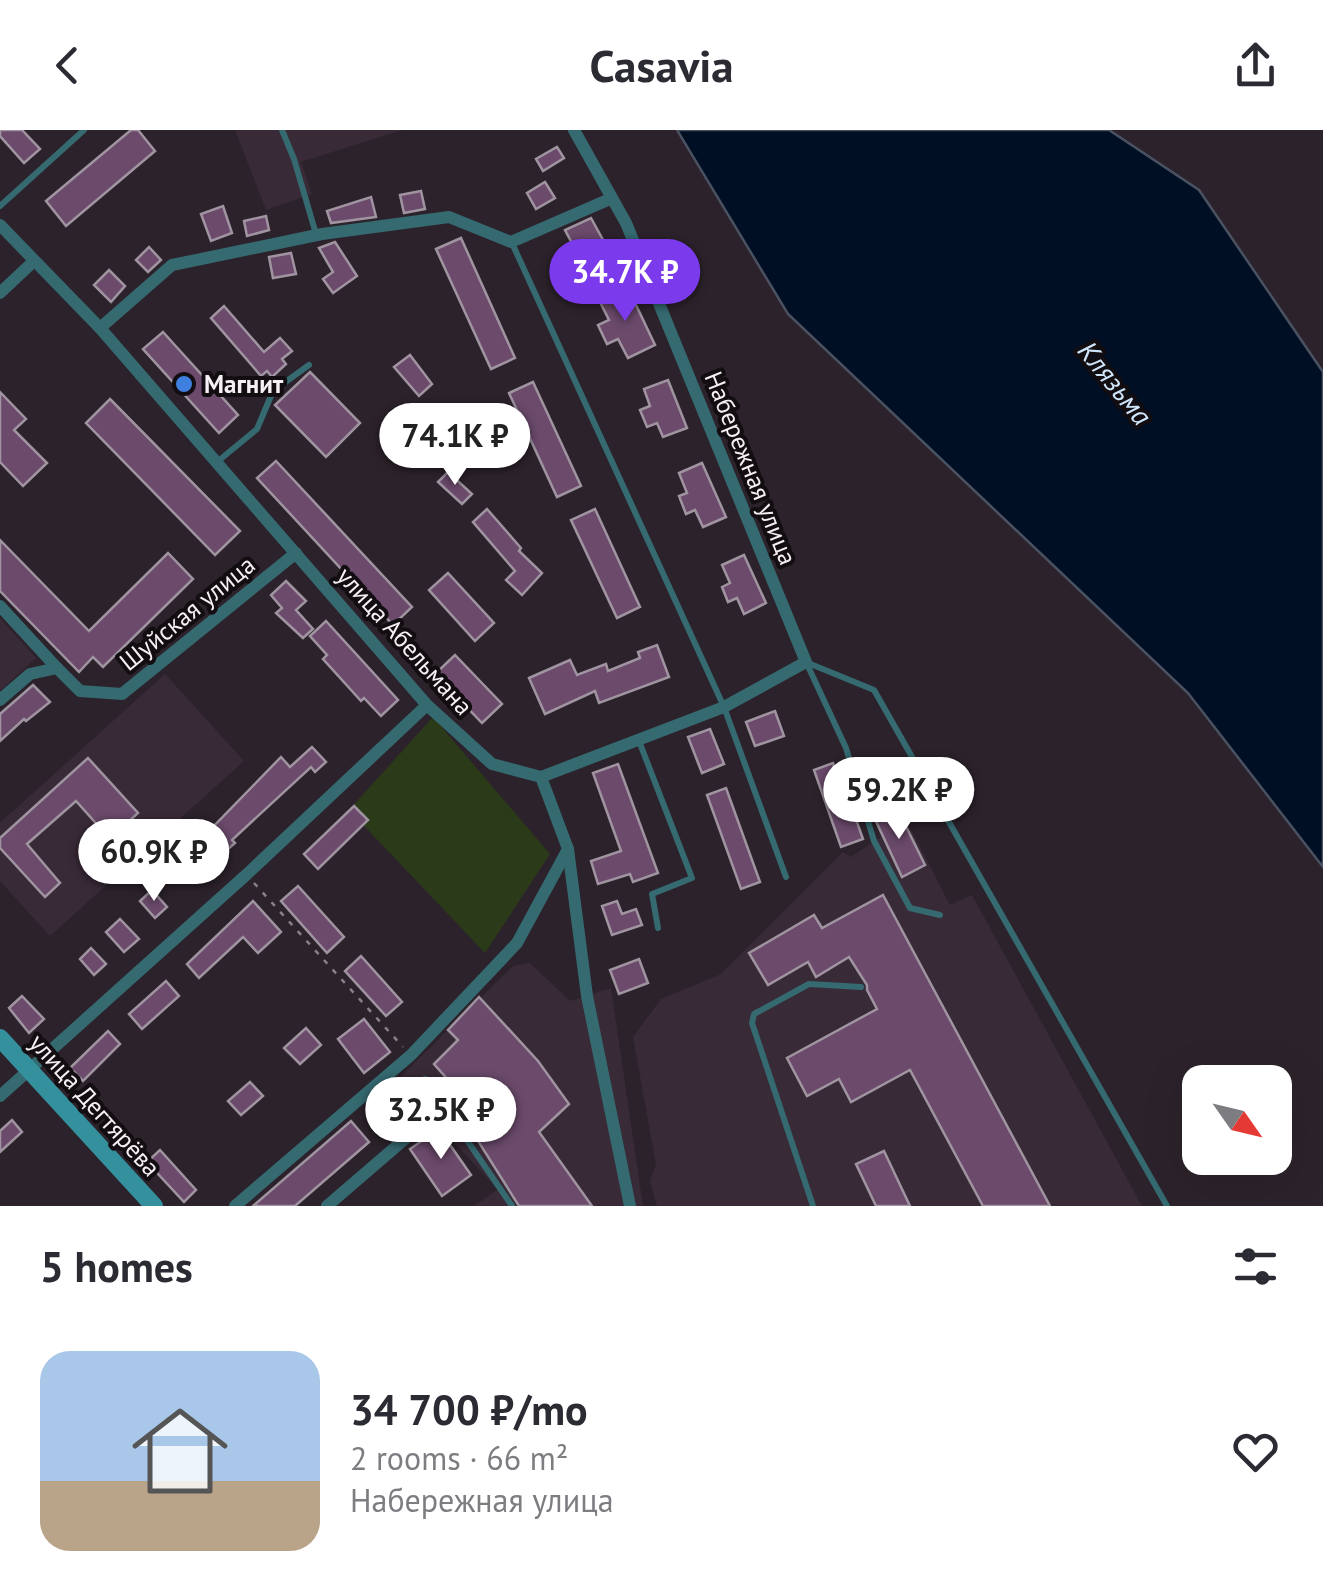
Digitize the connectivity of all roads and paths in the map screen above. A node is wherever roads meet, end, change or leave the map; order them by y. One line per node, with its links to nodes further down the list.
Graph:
1 (84, 130): 5 (lane)
2 (282, 130): 7 (lane)
3 (574, 130): 4 (street, Набережная улица)
4 (610, 198): 8 (street); 16 (street, Набережная улица)
5 (0, 206)
6 (0, 225): 9 (street, улица Абельмана)
7 (316, 235): 8 (street); 11 (street)
8 (512, 242): 20 (lane)
9 (34, 261): 10 (street); 11 (street, улица Абельмана)
10 (0, 293)
11 (100, 328): 13 (street, улица Абельмана)
12 (309, 365): 13 (lane)
13 (218, 462): 14 (street, улица Абельмана)
14 (296, 553): 17 (street, Шуйская улица); 19 (street, улица Абельмана)
15 (0, 606): 17 (street, Шуйская улица)
16 (806, 662): 20 (street); 26 (lane); 41 (lane)
17 (57, 668): 18 (street)
18 (0, 700)
19 (427, 705): 22 (street, улица Абельмана); 24 (street)
20 (724, 708): 21 (street); 25 (lane)
21 (639, 740): 22 (street); 27 (lane)
22 (540, 777): 23 (street)
23 (568, 850): 30 (street); 39 (street)
24 (246, 875): 30 (path); 31 (street)
25 (786, 877)
26 (940, 914)
27 (658, 928)
28 (861, 987): 40 (lane)
29 (0, 1038): 31 (main road, улица Дегтярёва)
30 (411, 1056): 36 (street)
31 (29, 1069): 33 (street); 35 (main road, улица Дегтярёва)
32 (425, 1079): 38 (lane)
33 (0, 1096)
34 (406, 1138): 37 (street)
35 (154, 1206)
36 (235, 1206)
37 (328, 1206)
38 (512, 1206)
39 (630, 1206)
40 (814, 1206)
41 (1167, 1206)

